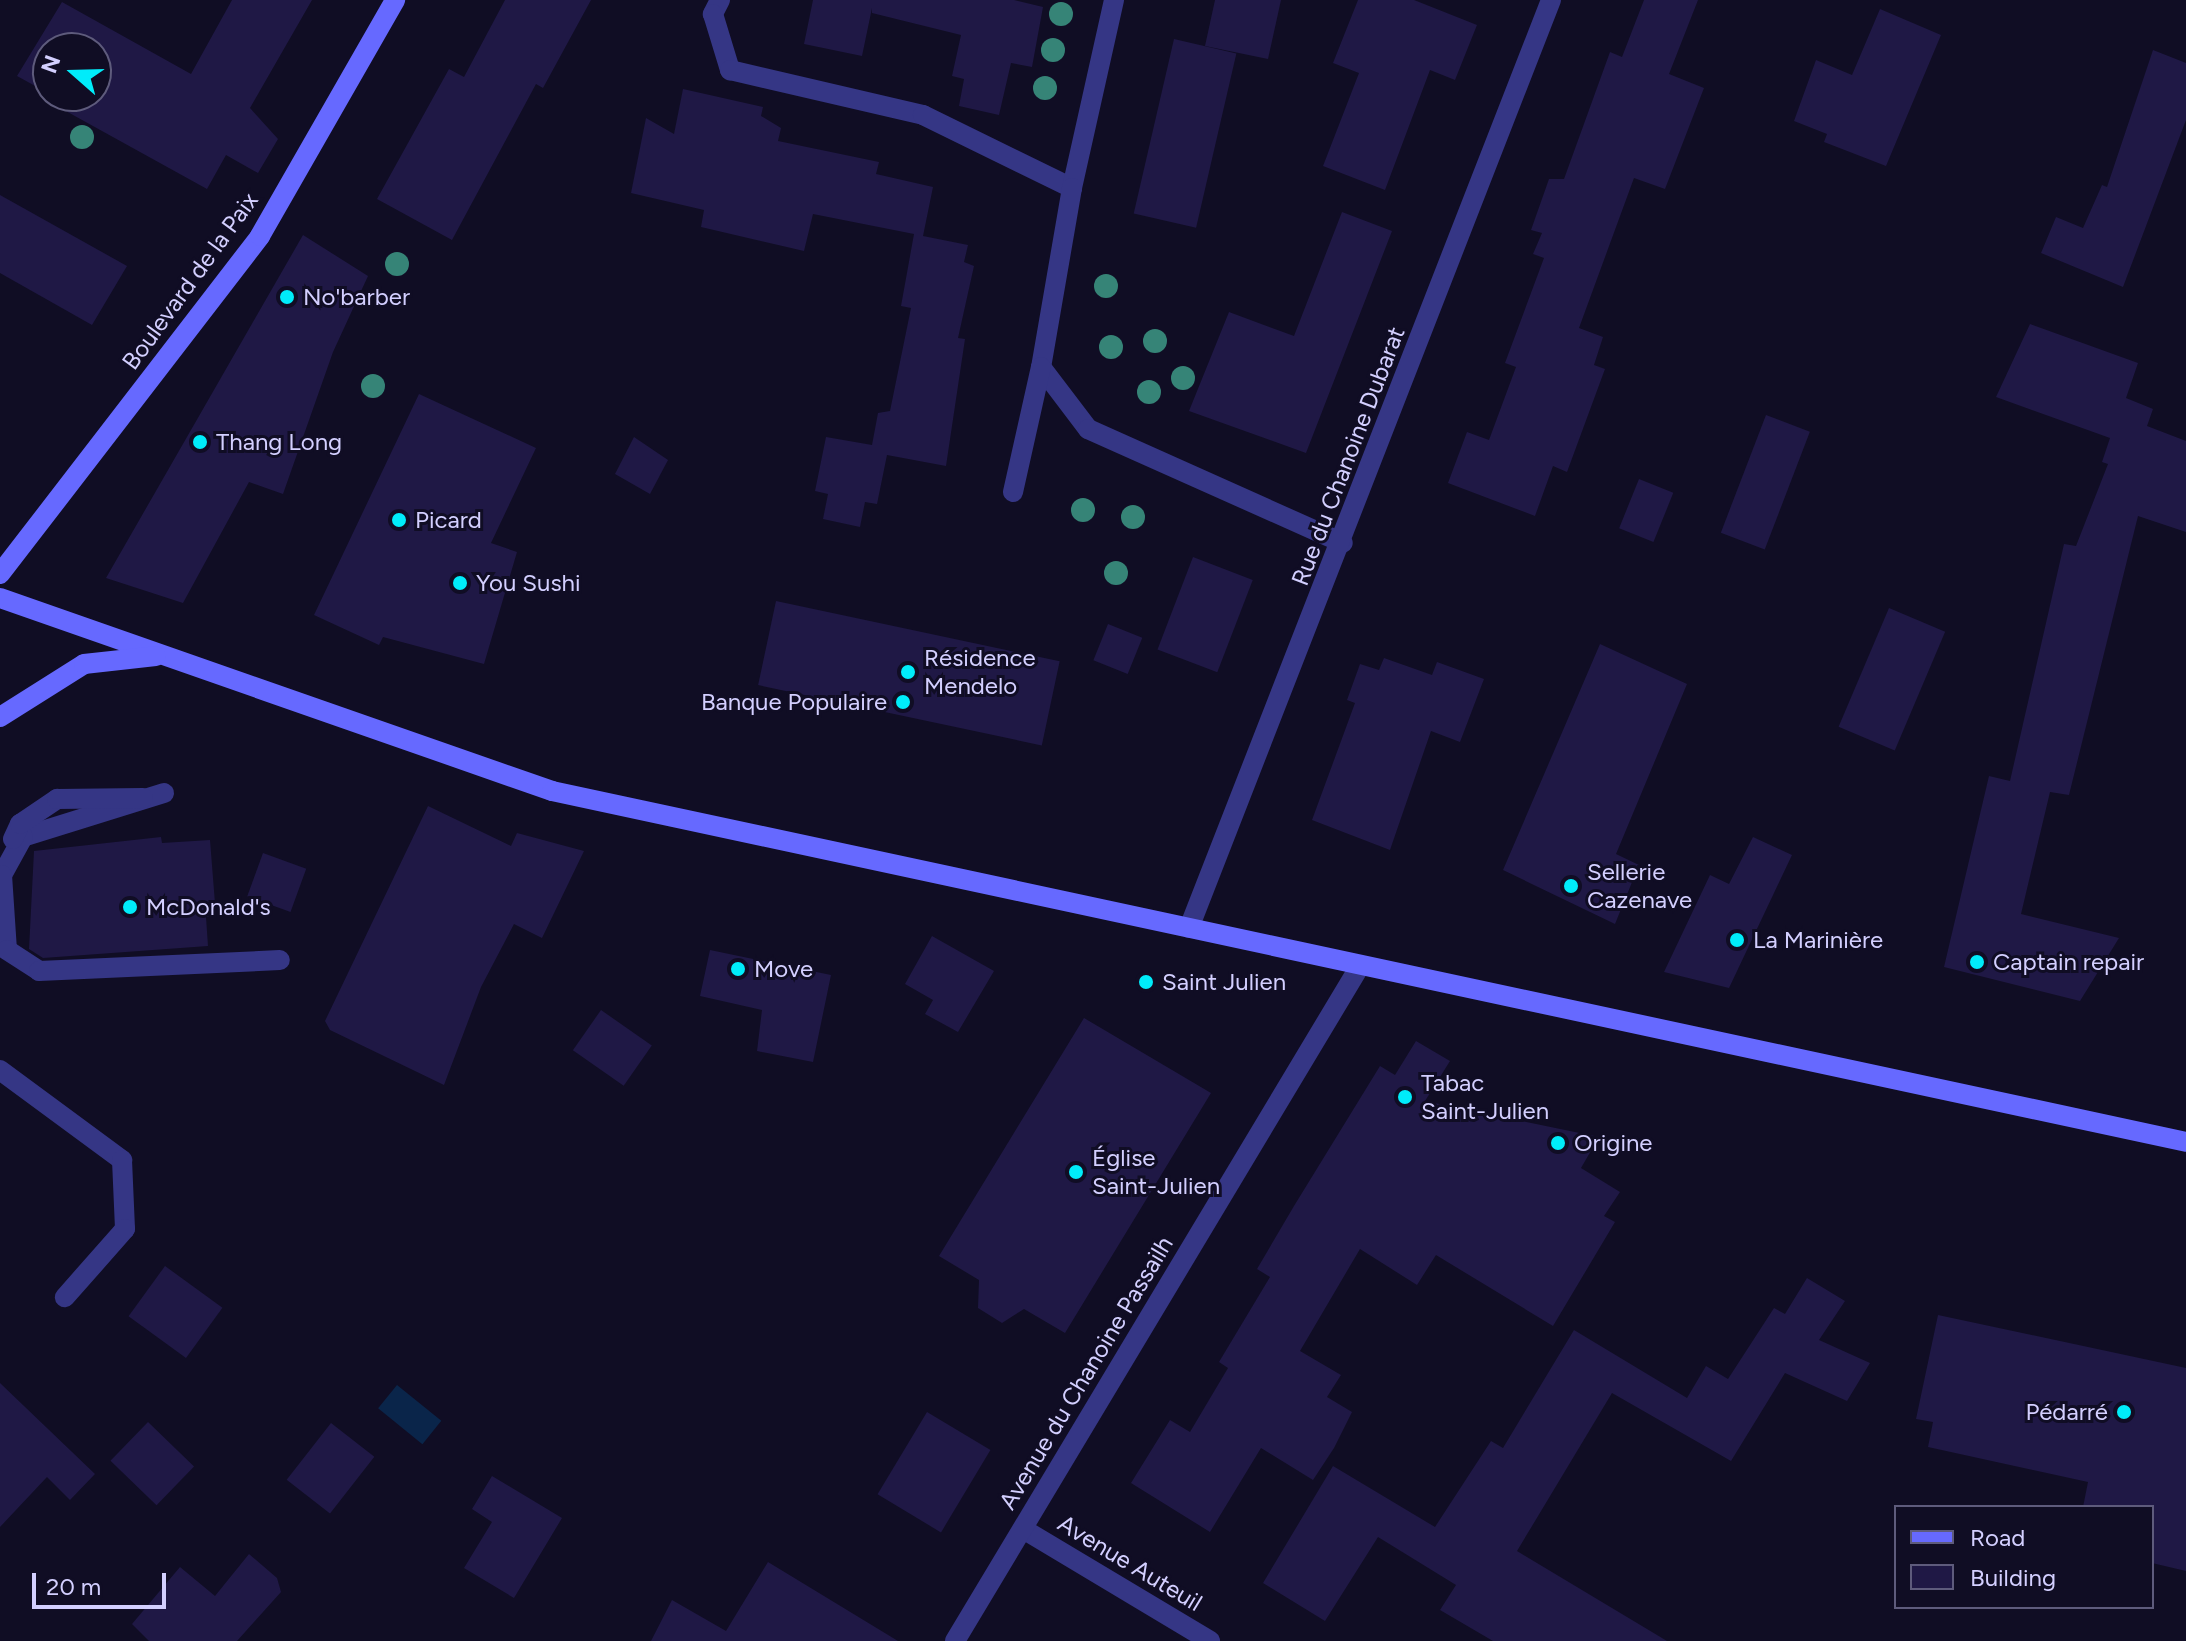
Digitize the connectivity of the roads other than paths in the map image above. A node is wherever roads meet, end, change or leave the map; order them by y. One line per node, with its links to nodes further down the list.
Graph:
1 (395, 0): 9 (main road, Boulevard de la Paix)
2 (720, 0): 5 (street)
3 (1114, 0): 5 (street)
4 (1551, 0): 8 (street, Rue du Chanoine Dubarat)
5 (1072, 188): 6 (street)
6 (1041, 367): 7 (street); 8 (street)
7 (1013, 492)
8 (1343, 543): 14 (street, Rue du Chanoine Dubarat)
9 (0, 574)
10 (0, 598): 11 (main road)
11 (162, 656): 12 (main road); 14 (main road)
12 (0, 717)
13 (157, 796): 15 (street)
14 (1189, 928): 16 (main road)
15 (280, 960)
16 (1360, 966): 18 (main road); 20 (street, Avenue du Chanoine Passailh)
17 (0, 1070): 19 (street)
18 (2186, 1142)
19 (65, 1297)
20 (1023, 1529): 21 (street, Avenue du Chanoine Passailh); 22 (street, Avenue Auteuil)
21 (955, 1641)
22 (1210, 1641)

